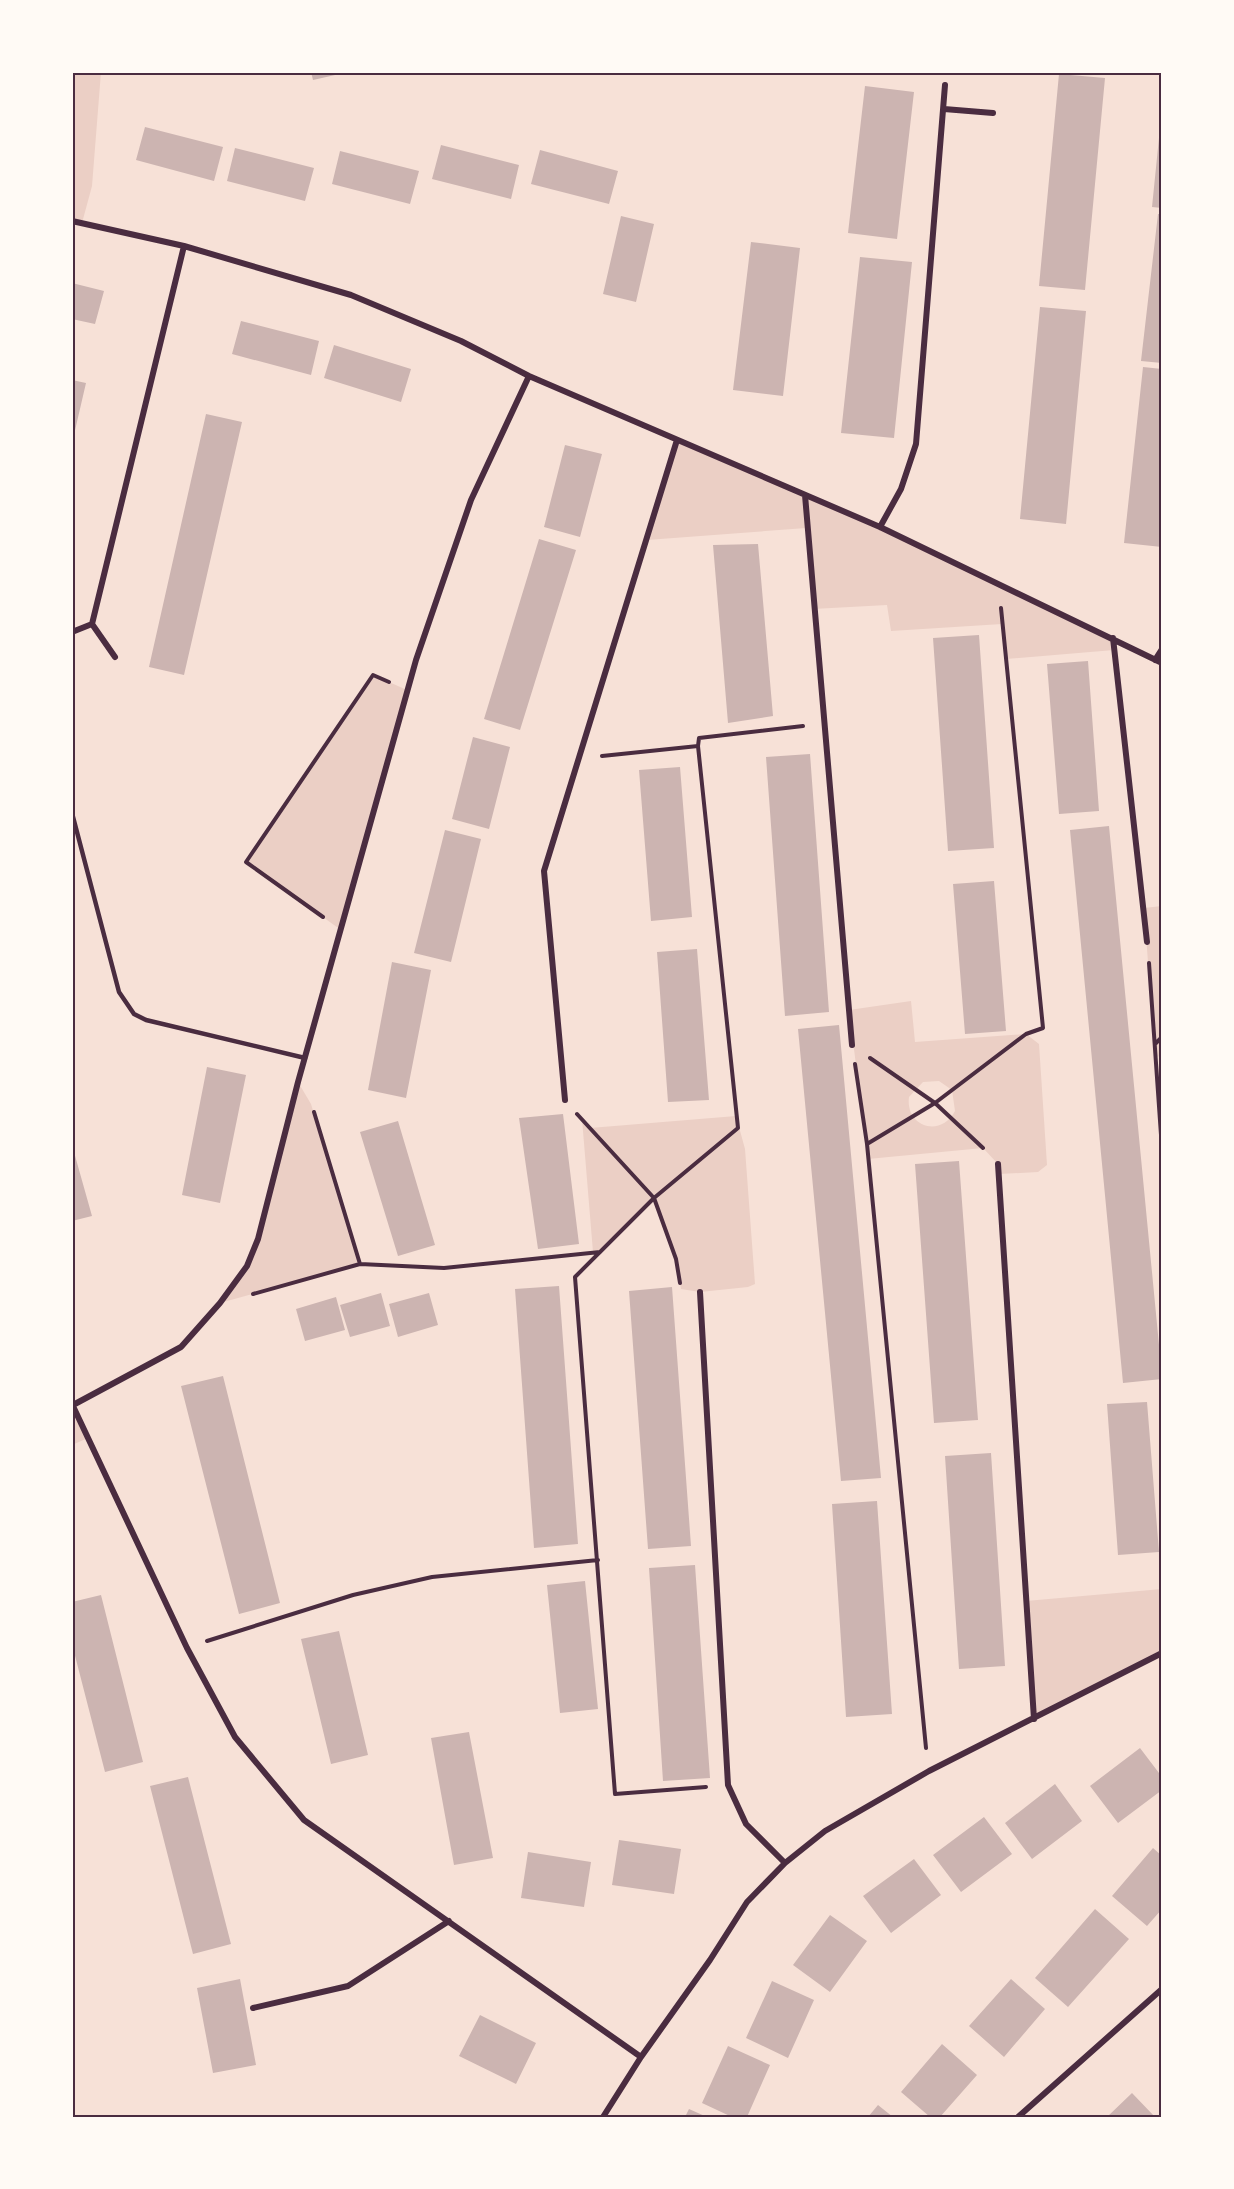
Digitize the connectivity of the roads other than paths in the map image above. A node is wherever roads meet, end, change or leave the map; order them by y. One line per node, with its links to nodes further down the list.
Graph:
1 (945, 85): 2 (street)
2 (944, 109): 3 (street); 9 (street)
3 (993, 113)
4 (72, 222): 5 (street)
5 (184, 246): 6 (street); 10 (street)
6 (529, 376): 7 (street); 20 (street)
7 (677, 440): 8 (street); 21 (street)
8 (805, 495): 9 (street); 19 (street)
9 (880, 527): 12 (street)
10 (92, 624): 11 (street); 14 (street)
11 (72, 632)
12 (1113, 638): 15 (street); 18 (street)
13 (1162, 650): 15 (street)
14 (115, 657)
15 (1155, 660): 16 (street)
16 (1162, 663)
17 (72, 813): 20 (lane)
18 (1147, 942)
19 (852, 1045)
20 (304, 1058): 24 (street)
21 (565, 1100)
22 (998, 1164): 26 (street)
23 (700, 1292): 27 (street)
24 (72, 1404): 28 (street)
25 (1161, 1656): 26 (street)
26 (1034, 1719): 27 (street)
27 (785, 1863): 31 (street)
28 (449, 1921): 30 (street); 31 (street)
29 (1162, 1989): 33 (street)
30 (253, 2008)
31 (641, 2057): 32 (street)
32 (603, 2117)
33 (1018, 2117)

